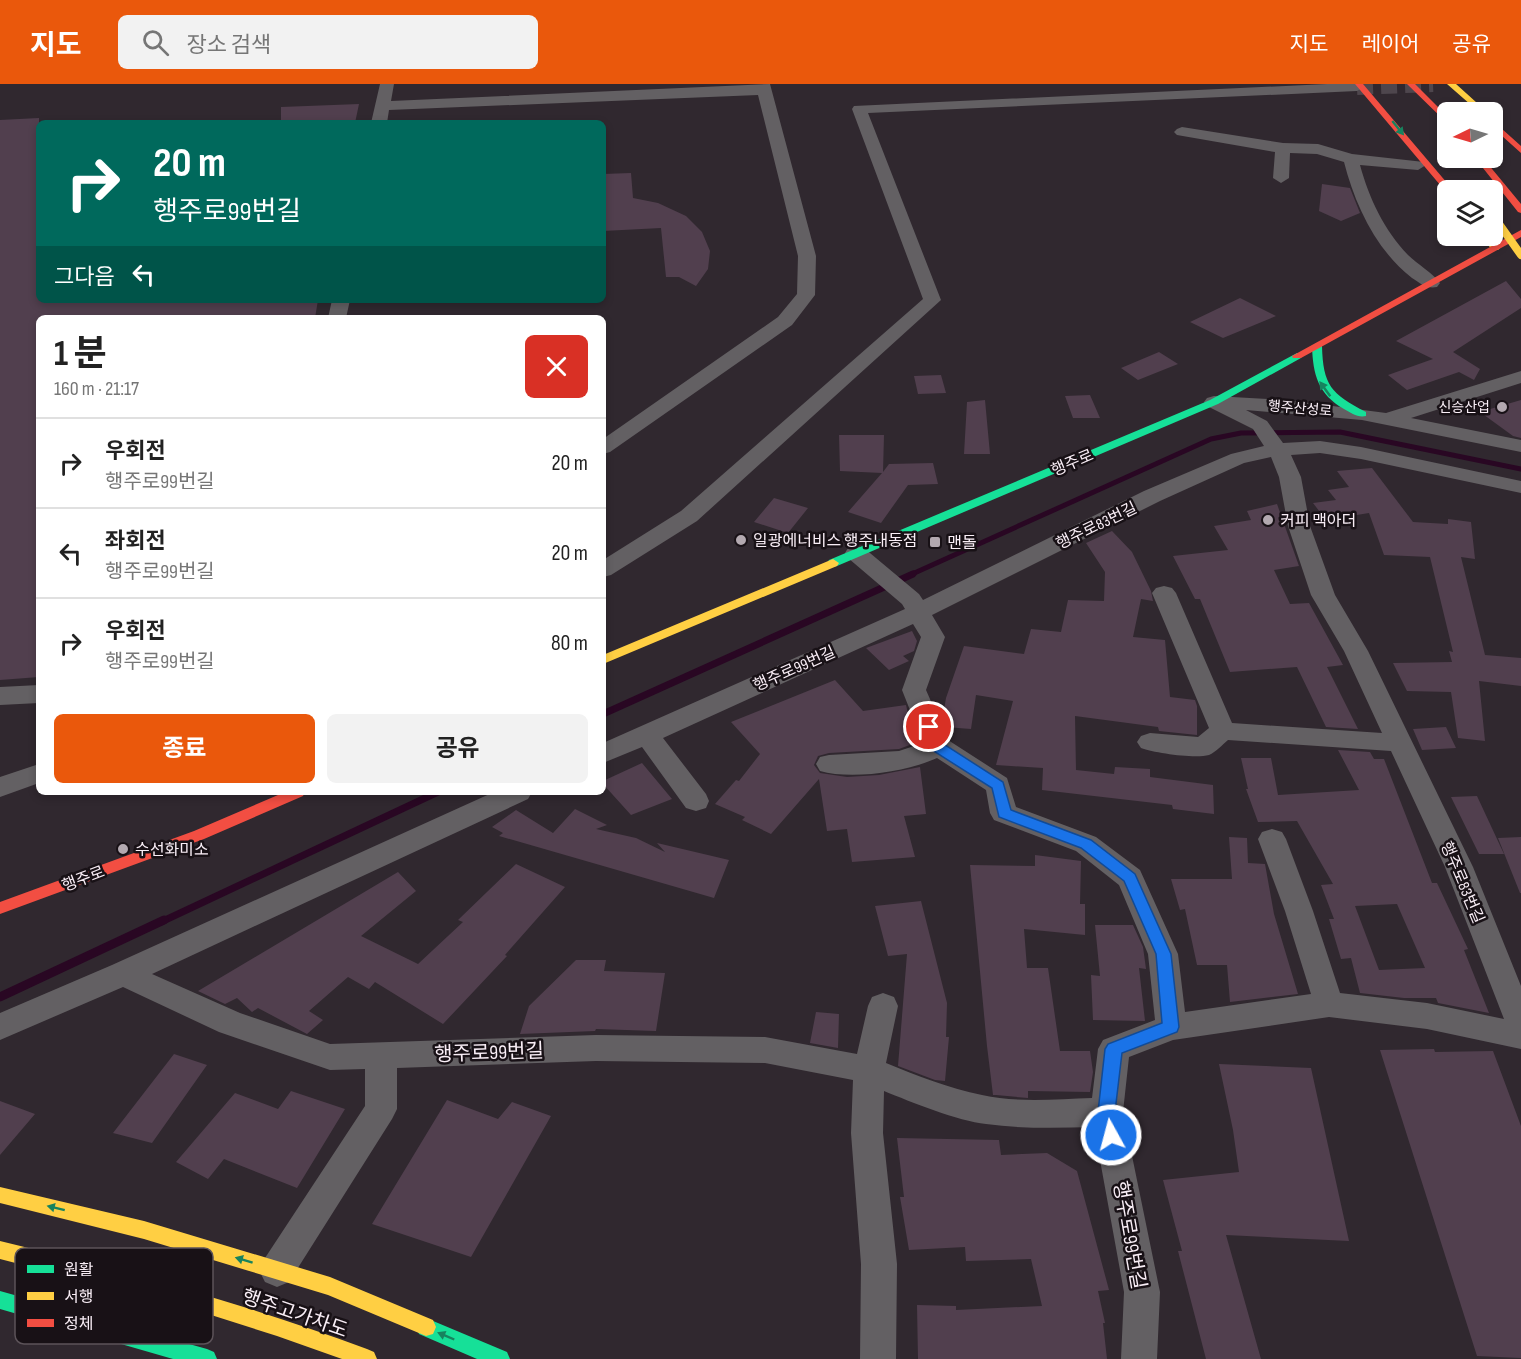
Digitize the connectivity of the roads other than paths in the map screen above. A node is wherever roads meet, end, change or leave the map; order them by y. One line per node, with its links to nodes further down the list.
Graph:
1 (387, 84): 7 (street)
2 (1411, 84): 8 (main road)
3 (1451, 84): 6 (main road)
4 (1358, 85): 18 (main road, one-way to 18); 35 (street)
5 (764, 87): 7 (street); 30 (street)
6 (1472, 102)
7 (383, 106): 9 (street)
8 (1437, 111)
9 (380, 120)
10 (1182, 132): 12 (street)
11 (1503, 132): 13 (main road)
12 (1283, 148): 14 (street); 17 (street)
13 (1520, 148)
14 (1350, 159): 15 (street); 24 (street)
15 (1418, 165)
16 (1487, 168): 19 (main road)
17 (1281, 178)
18 (1441, 180)
19 (1521, 210)
20 (1503, 230): 23 (main road, bridge)
21 (1521, 233): 22 (main road, 행주로)
22 (1495, 248): 24 (main road, 행주로)
23 (1521, 255)
24 (1431, 283): 25 (main road, 행주로)
25 (1317, 346): 27 (main road, 행주로); 28 (main road, one-way to 25)
26 (1521, 377): 29 (street, 행주산성로)
27 (1214, 402): 28 (street, 행주산성로); 32 (street); 34 (main road, 행주로)
28 (1362, 414): 29 (street, 행주산성로)
29 (1386, 419): 31 (street, 행주산성로)
30 (606, 445)
31 (1521, 446)
32 (1277, 450): 33 (street, 행주로83번길); 37 (street, 행주로83번길); 44 (street, 행주로83번길)
33 (1521, 487)
34 (864, 560): 37 (street); 38 (main road, 행주로)
35 (606, 568)
36 (1164, 592): 41 (street)
37 (915, 606): 42 (street, 행주로99번길); 45 (street)
38 (606, 656)
39 (36, 694): 40 (street)
40 (0, 696)
41 (1222, 731): 43 (street); 44 (street)
42 (646, 734): 46 (street, 행주로99번길); 52 (street)
43 (1150, 742)
44 (1400, 743): 58 (street, 행주로83번길)
45 (937, 746): 47 (street); 60 (street)
46 (606, 753)
47 (829, 764)
48 (36, 774): 49 (street)
49 (0, 787)
50 (291, 795): 54 (main road, 행주로)
51 (512, 795): 55 (street)
52 (696, 801)
53 (1272, 839): 56 (street)
54 (0, 908)
55 (123, 974): 59 (street); 62 (street, 행주로99번길)
56 (1329, 1004): 60 (street); 61 (street)
57 (883, 1006): 63 (street)
58 (1521, 1024)
59 (0, 1027)
60 (1171, 1027): 64 (street, 행주로99번길)
61 (1521, 1036)
62 (381, 1056): 63 (street, 행주로99번길); 70 (street)
63 (868, 1070): 64 (street, 행주로99번길); 78 (street)
64 (1107, 1112): 79 (street, 행주로99번길)
65 (0, 1195): 66 (main road, one-way to 65)
66 (204, 1248)
67 (0, 1250): 69 (main road, 행주고가차도)
68 (213, 1251): 70 (main road, one-way to 68)
69 (15, 1254)
70 (277, 1270): 77 (main road, one-way to 70)
71 (0, 1300): 72 (main road)
72 (15, 1304)
73 (213, 1306): 76 (main road, 행주고가차도)
74 (154, 1344): 75 (main road)
75 (207, 1359)
76 (367, 1359)
77 (500, 1359)
78 (878, 1359)
79 (1138, 1359)

